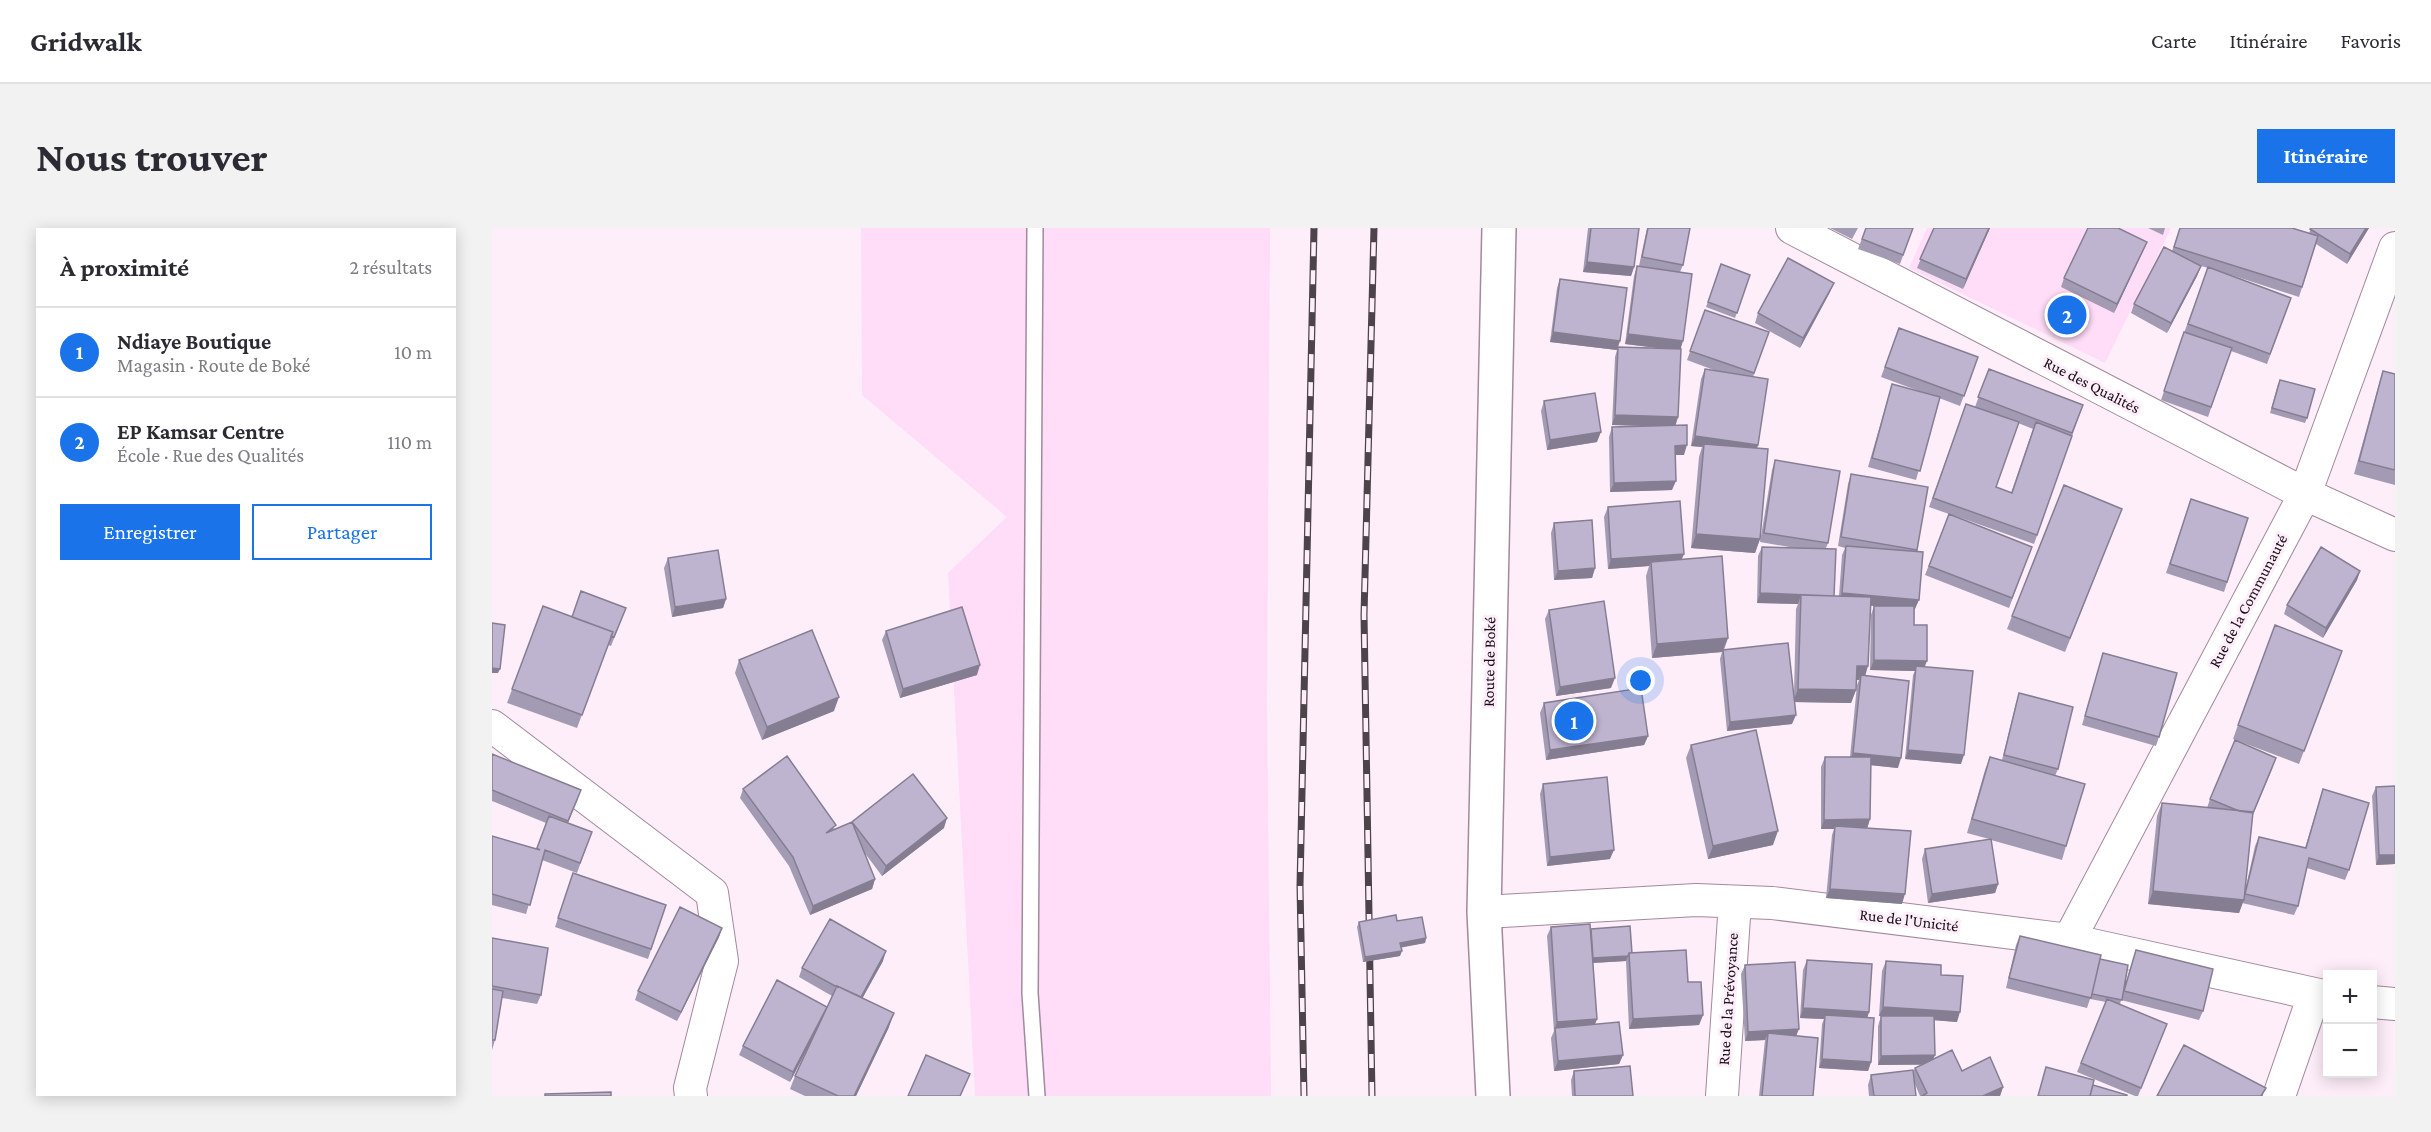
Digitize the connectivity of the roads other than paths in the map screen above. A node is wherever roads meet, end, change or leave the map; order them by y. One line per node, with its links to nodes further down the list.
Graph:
1 (1035, 228): 15 (lane)
2 (1499, 228): 9 (main road, Route de Boké)
3 (1792, 228): 5 (street, Rue des Qualités)
4 (2395, 248): 5 (street, Rue de la Communauté)
5 (2305, 494): 6 (street, Rue des Qualités); 10 (street, Rue de la Communauté)
6 (2395, 536)
7 (492, 726): 14 (street)
8 (1735, 902): 9 (street, Rue de l'Unicité); 10 (street, Rue de l'Unicité); 17 (street, Rue de la Prévoyance)
9 (1484, 912): 16 (main road, Route de Boké)
10 (2069, 940): 11 (street, Rue de l'Unicité)
11 (2321, 996): 18 (street)
12 (2377, 1002): 13 (street)
13 (2395, 1004)
14 (691, 1096)
15 (1037, 1096)
16 (1493, 1096)
17 (1722, 1096)
18 (2279, 1096)

